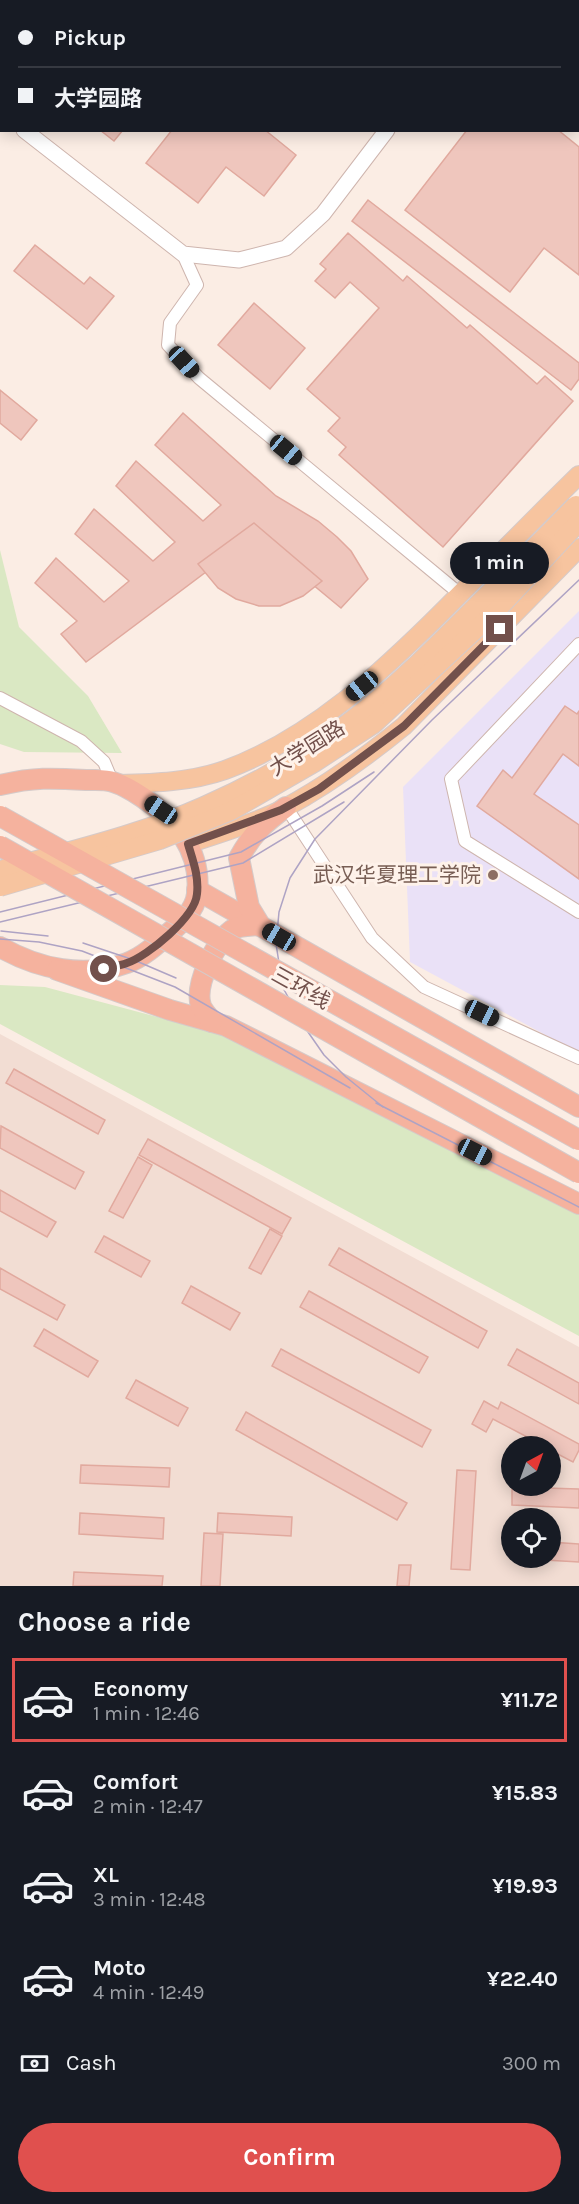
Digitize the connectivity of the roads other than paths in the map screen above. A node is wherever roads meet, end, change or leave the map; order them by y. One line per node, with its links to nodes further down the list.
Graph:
1 (27, 132): 3 (street)
2 (385, 132): 3 (street)
3 (183, 254): 7 (street)
4 (576, 479): 7 (main road)
5 (578, 510): 18 (main road, 大学园路, bridge); 19 (main road, bridge)
6 (579, 548): 14 (main road, 大学园路)
7 (460, 594): 12 (main road)
8 (579, 644): 21 (street)
9 (0, 698): 12 (street)
10 (0, 773): 11 (highway)
11 (24, 779): 12 (highway); 13 (highway)
12 (115, 783): 16 (highway)
13 (0, 785)
14 (286, 807): 16 (main road, 大学园路); 22 (highway); 26 (street)
15 (0, 816): 28 (highway, 三环线, bridge)
16 (188, 844): 20 (highway)
17 (0, 846): 29 (highway, 三环线, bridge)
18 (0, 870)
19 (0, 887)
20 (197, 890): 22 (highway); 24 (highway)
21 (579, 912)
22 (260, 925): 25 (highway); 27 (highway)
23 (0, 947): 24 (highway)
24 (57, 970): 25 (highway)
25 (212, 1022): 30 (highway)
26 (579, 1058)
27 (579, 1107)
28 (579, 1140)
29 (579, 1173)
30 (579, 1204)

